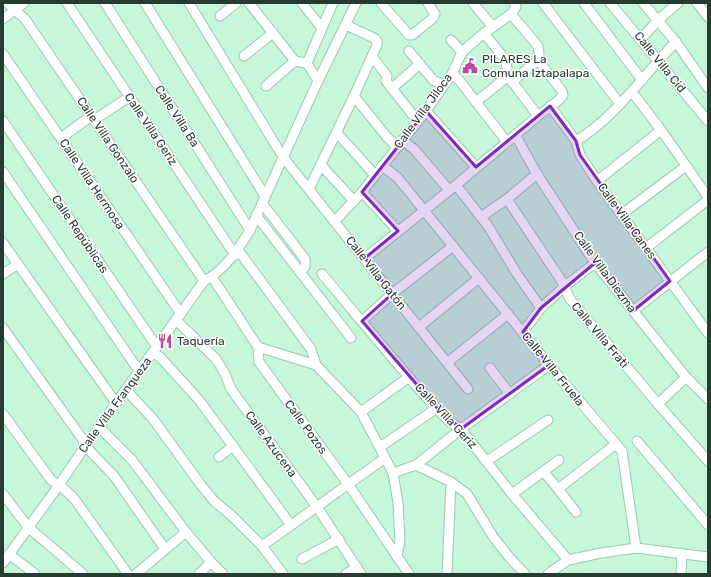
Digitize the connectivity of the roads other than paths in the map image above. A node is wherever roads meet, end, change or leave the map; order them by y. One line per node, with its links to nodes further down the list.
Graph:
1 (7, 3): 22 (street, Calle Villa Gonzalo)
2 (24, 3): 22 (street)
3 (67, 3): 55 (street, Calle Villa Geriz)
4 (105, 3): 92 (street, Calle Villa Ba)
5 (145, 3): 85 (street)
6 (189, 3): 71 (street)
7 (236, 3): 23 (street)
8 (249, 3): 30 (street)
9 (302, 3): 29 (street)
10 (333, 3): 29 (street)
11 (356, 3): 27 (street, Calle Villa Franqueza)
12 (381, 3): 13 (street)
13 (428, 3)
14 (473, 3): 28 (street)
15 (543, 3): 57 (street)
16 (584, 3): 47 (street)
17 (610, 3): 32 (street, Calle Villa Cid)
18 (643, 3): 26 (street, Calle Villa Cid)
19 (678, 3): 26 (street)
20 (697, 3): 24 (street)
21 (514, 8): 28 (street, Calle Villa Jiloca); 40 (street)
22 (14, 10): 25 (street); 61 (street, Calle Villa Gonzalo)
23 (220, 16)
24 (708, 17)
25 (3, 19)
26 (658, 20): 32 (street); 34 (street, Calle Villa Cid)
27 (346, 25): 39 (street); 48 (street, Calle Villa Franqueza)
28 (493, 27): 31 (street, Calle Villa Jiloca)
29 (322, 28): 43 (street)
30 (273, 33): 38 (street); 42 (street)
31 (484, 33): 36 (street, Calle Villa Jiloca); 46 (street)
32 (641, 39): 41 (street, Calle Villa Cid)
33 (451, 40): 36 (street)
34 (676, 42): 41 (street); 52 (street, Calle Villa Cid)
35 (408, 51): 44 (street)
36 (462, 52): 45 (street, Calle Villa Jiloca)
37 (3, 54): 67 (street, Calle Villa Hermosa)
38 (244, 56)
39 (372, 56): 51 (street); 54 (street)
40 (538, 60): 46 (street); 58 (street)
41 (658, 60): 47 (street); 64 (street, Calle Villa Cid)
42 (295, 61): 43 (street); 50 (street)
43 (306, 63): 48 (street)
44 (420, 64): 49 (street); 51 (street)
45 (452, 74): 49 (street, Calle Villa Jiloca); 56 (street, Calle Villa Diezma)
46 (510, 79): 56 (street); 60 (street)
47 (642, 80): 53 (street)
48 (318, 81): 71 (street, Calle Villa Franqueza)
49 (444, 84): 59 (street, Calle Villa Jiloca)
50 (266, 86)
51 (392, 88): 62 (street)
52 (708, 88)
53 (632, 92): 57 (street); 65 (street)
54 (354, 96): 66 (street); 70 (street)
55 (129, 97): 61 (street); 98 (street, Calle Villa Geriz)
56 (476, 102): 68 (street, Calle Villa Diezma)
57 (620, 104): 69 (street)
58 (550, 106): 60 (street); 69 (street, Calle Villa Canes)
59 (426, 111): 62 (street, Calle Villa Jiloca); 75 (street)
60 (538, 116): 68 (street)
61 (93, 118): 67 (street); 106 (street, Calle Villa Gonzalo)
62 (418, 120): 70 (street, Calle Villa Jiloca)
63 (3, 121): 121 (street, Calle Repúblicas)
64 (708, 121)
65 (661, 130): 74 (street); 79 (street)
66 (337, 133): 72 (street); 78 (street)
67 (61, 138): 113 (street, Calle Villa Hermosa)
68 (510, 139): 75 (street); 77 (street, Calle Villa Diezma)
69 (576, 141): 79 (street, Calle Villa Canes)
70 (400, 143): 73 (street, Calle Villa Jiloca); 80 (street)
71 (283, 157): 81 (street, Calle Villa Gatón); 85 (street, Calle Villa Franqueza)
72 (321, 165): 81 (street); 86 (street)
73 (382, 166): 78 (street, Calle Villa Jiloca); 87 (street, Calle Villa Fruela)
74 (686, 166): 84 (street); 88 (street)
75 (476, 167): 80 (street)
76 (3, 172): 126 (street)
77 (537, 174): 83 (street); 100 (street, Calle Villa Diezma)
78 (375, 175): 82 (street, Calle Villa Jiloca)
79 (598, 180): 88 (street, Calle Villa Canes)
80 (452, 187): 87 (street); 90 (street)
81 (309, 189): 91 (street, Calle Villa Gatón)
82 (362, 192): 86 (street, Calle Villa Jiloca); 93 (street)
83 (507, 199): 90 (street); 108 (street, Calle Villa Frati)
84 (708, 199): 96 (street)
85 (263, 200): 89 (street, Calle Villa Franqueza); 102 (street)
86 (354, 201): 91 (street, Calle Villa Jiloca)
87 (423, 211): 93 (street); 95 (street, Calle Villa Fruela)
88 (622, 214): 96 (street, Calle Villa Canes)
89 (256, 215): 92 (street, Calle Villa Franqueza); 102 (street)
90 (481, 217): 110 (street)
91 (335, 221): 99 (street, Calle Villa Gatón)
92 (250, 230): 98 (street, Calle Villa Franqueza)
93 (398, 231): 99 (street)
94 (3, 243): 101 (street)
95 (453, 246): 105 (street, Calle Villa Fruela); 109 (street)
96 (646, 248): 107 (street, Calle Villa Canes)
97 (708, 252): 107 (street)
98 (236, 253): 106 (street, Calle Villa Franqueza); 123 (street)
99 (365, 258): 109 (street, Calle Villa Gatón)
100 (595, 263): 108 (street); 111 (street, Calle Villa Diezma)
101 (18, 264): 103 (street); 133 (street)
102 (300, 272): 119 (street)
103 (3, 274)
104 (322, 274): 114 (street, Calle Villa Geriz)
105 (479, 278): 112 (street, Calle Villa Fruela); 115 (street)
106 (208, 279): 113 (street, Calle Villa Franqueza); 120 (street, Calle Pozos)
107 (670, 281): 111 (street); 118 (street, Calle Villa Canes)
108 (564, 286): 110 (street); 134 (street, Calle Villa Frati)
109 (392, 294): 114 (street); 115 (street, Calle Villa Gatón)
110 (541, 308): 117 (street)
111 (633, 311): 128 (street, Calle Villa Diezma)
112 (508, 314): 117 (street, Calle Villa Fruela); 122 (street)
113 (178, 317): 121 (street, Calle Villa Franqueza); 160 (street, Calle Azucena)
114 (362, 321): 127 (street, Calle Villa Geriz)
115 (420, 327): 122 (street, Calle Villa Gatón)
116 (3, 328): 142 (street)
117 (523, 332): 124 (street, Calle Villa Fruela)
118 (708, 333)
119 (351, 338)
120 (258, 347): 123 (street); 155 (street, Calle Pozos)
121 (155, 350): 126 (street, Calle Villa Franqueza); 144 (street, Calle Repúblicas)
122 (448, 362): 129 (street, Calle Villa Gatón)
123 (316, 365): 136 (street)
124 (548, 365): 131 (street); 143 (street, Calle Villa Fruela)
125 (490, 368): 131 (street)
126 (139, 371): 130 (street, Calle Villa Franqueza)
127 (409, 377): 135 (street, Calle Villa Geriz); 136 (street)
128 (686, 377): 132 (street, Calle Villa Diezma); 134 (street)
129 (468, 389)
130 (126, 390): 133 (street, Calle Villa Franqueza); 167 (street)
131 (510, 394): 140 (street)
132 (708, 399)
133 (116, 403): 139 (street, Calle Villa Franqueza)
134 (658, 404): 150 (street, Calle Villa Frati)
135 (437, 408): 140 (street, Calle Villa Geriz); 145 (street)
136 (361, 412): 145 (street)
137 (3, 414): 156 (street)
138 (548, 420): 149 (street)
139 (99, 427): 142 (street, Calle Villa Franqueza); 165 (street)
140 (461, 429): 149 (street, Calle Villa Geriz); 151 (street)
141 (637, 441): 163 (street)
142 (86, 444): 156 (street, Calle Villa Franqueza); 169 (street)
143 (616, 444): 157 (street); 168 (street, Calle Villa Fruela)
144 (233, 446): 146 (street); 162 (street, Calle Repúblicas)
145 (380, 447): 147 (street)
146 (219, 457)
147 (385, 458): 153 (street); 155 (street)
148 (560, 460): 152 (street)
149 (487, 461): 159 (street, Calle Villa Geriz)
150 (708, 461)
151 (416, 465): 153 (street); 154 (street)
152 (544, 472): 157 (street); 159 (street)
153 (393, 474): 172 (street)
154 (451, 482): 188 (street); 189 (street)
155 (348, 484): 160 (street); 172 (street, Calle Pozos)
156 (59, 485): 164 (street, Calle Villa Franqueza); 181 (street)
157 (558, 489): 161 (street)
158 (3, 494): 164 (street)
159 (512, 494): 175 (street, Calle Villa Geriz)
160 (317, 507): 162 (street); 166 (street, Calle Azucena)
161 (576, 512)
162 (291, 525): 167 (street)
163 (708, 525)
164 (28, 527): 170 (street, Calle Villa Franqueza); 180 (street)
165 (186, 532): 169 (street); 176 (street)
166 (339, 539): 174 (street); 178 (street, Calle Azucena)
167 (262, 546): 185 (street)
168 (636, 548): 171 (street); 175 (street)
169 (165, 549): 182 (street)
170 (10, 554): 177 (street, Calle Villa Franqueza); 179 (street)
171 (682, 554): 173 (street); 191 (street)
172 (397, 557): 187 (street, Calle Pozos)
173 (708, 557)
174 (302, 559)
175 (568, 560): 190 (street)
176 (211, 562): 183 (street); 184 (street)
177 (3, 564)
178 (359, 571): 186 (street)
179 (35, 574)
180 (83, 574)
181 (128, 574)
182 (136, 574)
183 (199, 574)
184 (223, 574)
185 (283, 574)
186 (346, 574)
187 (409, 574)
188 (447, 574)
189 (525, 574)
190 (548, 574)
191 (681, 574)

